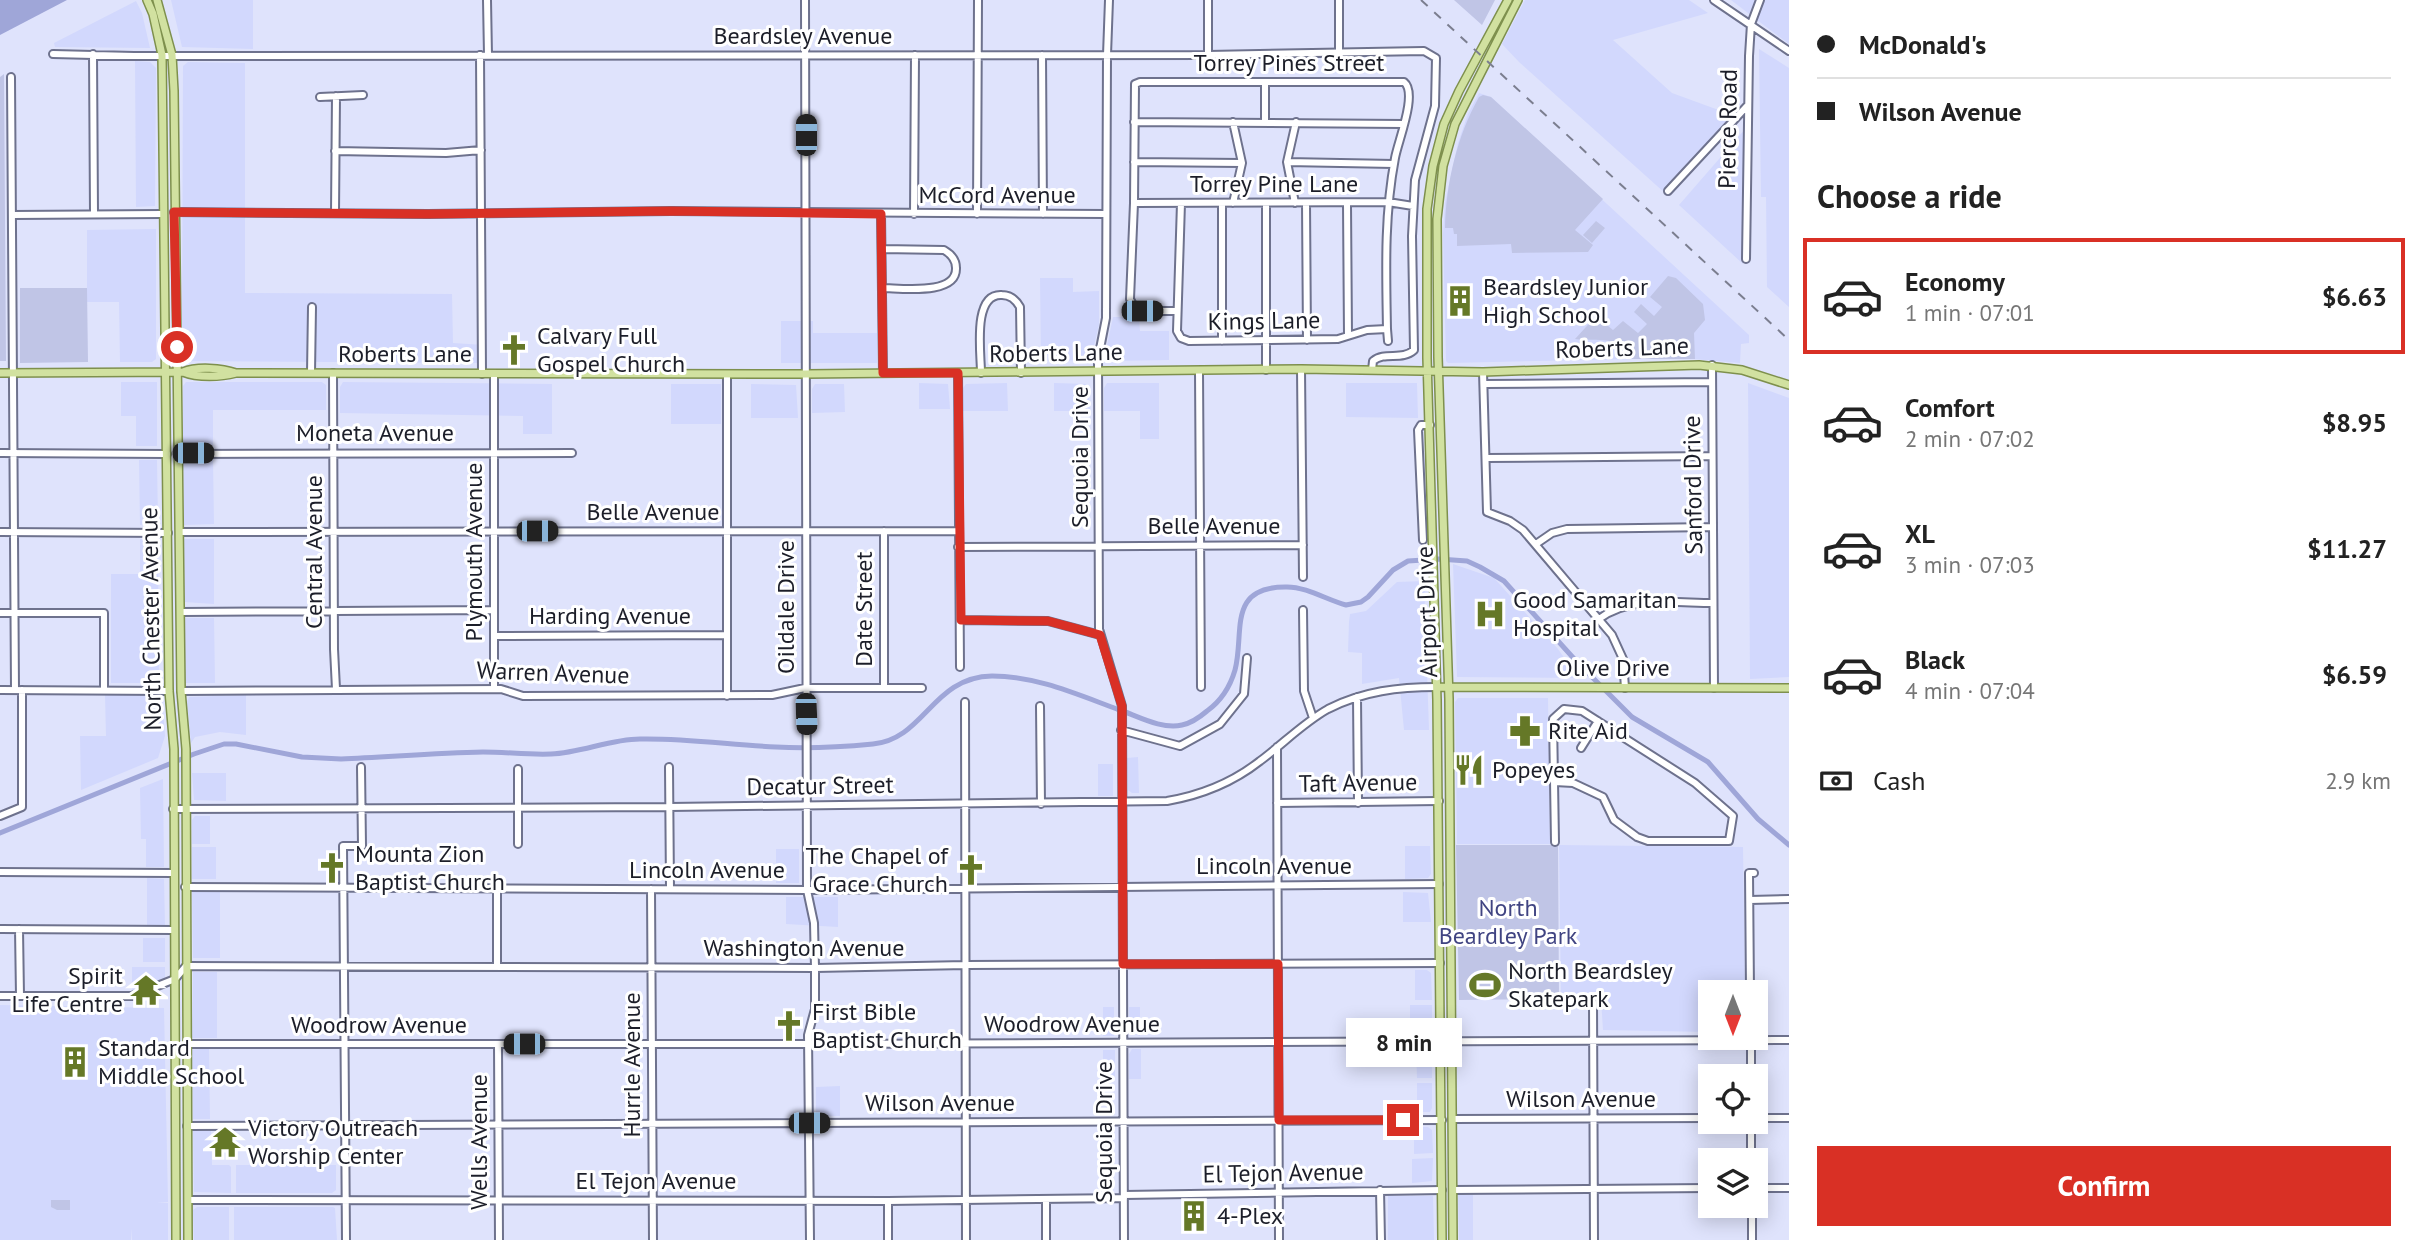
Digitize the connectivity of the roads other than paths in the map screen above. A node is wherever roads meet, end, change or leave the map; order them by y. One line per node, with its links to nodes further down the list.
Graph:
1 (147, 0): 18 (main road, North Chester Avenue)
2 (157, 0): 19 (main road, North Chester Avenue)
3 (487, 0): 20 (street)
4 (805, 0): 26 (street, Oildale Drive)
5 (978, 0): 22 (street)
6 (1109, 0): 24 (street, Sequoia Drive)
7 (1208, 0): 25 (street)
8 (1339, 0): 15 (street)
9 (1508, 0): 84 (main road, Airport Drive)
10 (1518, 0): 85 (main road, Airport Drive)
11 (1714, 0): 13 (street)
12 (1760, 0): 13 (street, Pierce Road)
13 (1751, 24): 14 (street); 32 (street, Pierce Road)
14 (1789, 51)
15 (1339, 53): 25 (street, Beardsley Avenue); 55 (street, Beardsley Avenue)
16 (52, 54): 17 (street, Beardsley Avenue)
17 (93, 54): 18 (street, Beardsley Avenue); 59 (street)
18 (162, 55): 19 (street, Beardsley Avenue); 44 (main road, North Chester Avenue)
19 (172, 55): 20 (street, Beardsley Avenue); 56 (main road, North Chester Avenue)
20 (484, 55): 26 (street, Beardsley Avenue); 38 (street)
21 (915, 55): 22 (street, Beardsley Avenue); 26 (street, Beardsley Avenue); 63 (street)
22 (979, 55): 23 (street, Beardsley Avenue); 64 (street)
23 (1042, 55): 24 (street, Beardsley Avenue); 65 (street)
24 (1107, 55): 25 (street, Beardsley Avenue); 66 (street, Sequoia Drive)
25 (1208, 55)
26 (806, 56): 61 (street, Oildale Drive)
27 (11, 77): 67 (street)
28 (1265, 82): 33 (street); 34 (street, Torrey Pines Street); 37 (street, Torrey Pines Street)
29 (363, 95): 30 (street)
30 (336, 96): 31 (street); 39 (street)
31 (320, 97)
32 (1747, 106): 45 (street); 70 (street, Pierce Road)
33 (1265, 121): 35 (street); 36 (street)
34 (1133, 122): 35 (street); 40 (street)
35 (1233, 122): 42 (street)
36 (1296, 122): 37 (street); 41 (street)
37 (1404, 124): 43 (street, Torrey Pines Street)
38 (481, 150): 39 (street); 57 (street)
39 (335, 151): 58 (street)
40 (1134, 162): 42 (street); 47 (street)
41 (1287, 162): 43 (street); 52 (street)
42 (1242, 163): 50 (street)
43 (1394, 164): 46 (street, Torrey Pines Street)
44 (162, 187): 56 (main road); 60 (main road, North Chester Avenue)
45 (1668, 191)
46 (1388, 202): 54 (street, Torrey Pine Lane); 55 (street, Torrey Pine Lane); 74 (street, Torrey Pines Street)
47 (1134, 203): 48 (street, Torrey Pine Lane); 73 (street, Kings Lane)
48 (1181, 203): 49 (street, Torrey Pine Lane); 73 (street)
49 (1222, 203): 50 (street, Torrey Pine Lane); 77 (street)
50 (1233, 203): 51 (street, Torrey Pine Lane)
51 (1266, 203): 52 (street, Torrey Pine Lane); 78 (street)
52 (1294, 203): 53 (street, Torrey Pine Lane)
53 (1306, 203): 54 (street, Torrey Pine Lane); 76 (street)
54 (1347, 204): 75 (street)
55 (1413, 206): 83 (street)
56 (174, 212): 58 (street, McCord Avenue); 68 (main road, North Chester Avenue)
57 (481, 212): 58 (street, McCord Avenue); 61 (street, McCord Avenue); 99 (street)
58 (335, 213)
59 (94, 214): 60 (street); 67 (street)
60 (162, 214): 68 (main road); 87 (main road, North Chester Avenue)
61 (805, 214): 62 (street, McCord Avenue); 102 (street, Oildale Drive)
62 (881, 214): 63 (street, McCord Avenue); 69 (street)
63 (914, 214): 64 (street, McCord Avenue)
64 (977, 214): 65 (street, McCord Avenue)
65 (1043, 214): 66 (street, McCord Avenue)
66 (1107, 214): 89 (street, Sequoia Drive)
67 (12, 215): 92 (street)
68 (174, 231): 88 (main road, North Chester Avenue)
69 (882, 249): 71 (street); 71 (street)
70 (1746, 260)
71 (882, 288): 95 (street)
72 (312, 307): 93 (street)
73 (1177, 311): 77 (street, Kings Lane)
74 (1387, 329): 75 (street); 79 (street, Torrey Pines Street)
75 (1348, 335): 76 (street, Kings Lane)
76 (1307, 340): 78 (street, Kings Lane)
77 (1222, 341): 78 (street, Kings Lane)
78 (1266, 341): 82 (street)
79 (1388, 341)
80 (1712, 365): 90 (main road, Roberts Lane); 103 (street, Sanford Drive); 105 (main road, Roberts Lane)
81 (1301, 369): 82 (main road, Roberts Lane); 83 (main road, Roberts Lane); 131 (street)
82 (1266, 370): 86 (main road, Roberts Lane)
83 (1372, 370): 84 (main road, Roberts Lane)
84 (1428, 370): 85 (main road, Roberts Lane); 106 (main road, Airport Drive)
85 (1439, 370): 90 (main road, Roberts Lane); 152 (main road, Airport Drive)
86 (1199, 371): 89 (main road, Roberts Lane); 130 (street)
87 (166, 372): 88 (main road, Roberts Lane); 92 (main road, Roberts Lane); 113 (main road, North Chester Avenue)
88 (180, 372): 93 (main road, Roberts Lane); 111 (main road, North Chester Avenue)
89 (1099, 372): 98 (main road, Roberts Lane); 132 (street, Sequoia Drive)
90 (1483, 372): 104 (street)
91 (0, 373): 92 (main road, Roberts Lane)
92 (13, 373): 110 (street)
93 (312, 373): 94 (main road, Roberts Lane)
94 (333, 373): 99 (main road, Roberts Lane); 107 (street, Central Avenue)
95 (883, 373): 96 (main road, Roberts Lane); 102 (main road, Roberts Lane)
96 (958, 373): 97 (main road, Roberts Lane); 123 (street)
97 (981, 373): 98 (main road, Roberts Lane); 98 (street)
98 (1021, 373)
99 (482, 374): 100 (main road, Roberts Lane)
100 (494, 374): 101 (main road, Roberts Lane); 108 (street, Plymouth Avenue)
101 (727, 374): 102 (main road, Roberts Lane); 120 (street)
102 (806, 374): 121 (street, Oildale Drive)
103 (1711, 382): 104 (street); 114 (street, Sanford Drive)
104 (1484, 384): 115 (street)
105 (1789, 385)
106 (1430, 425): 128 (street); 151 (main road, Airport Drive)
107 (334, 452): 108 (street, Moneta Avenue); 111 (street, Moneta Avenue); 118 (street, Central Avenue)
108 (494, 452): 112 (street, Moneta Avenue); 119 (street, Plymouth Avenue)
109 (0, 453): 110 (street)
110 (15, 453): 113 (street); 125 (street)
111 (179, 453): 116 (main road, North Chester Avenue)
112 (572, 453)
113 (167, 454): 116 (main road); 127 (main road, North Chester Avenue)
114 (1712, 456): 115 (street); 117 (street, Sanford Drive)
115 (1486, 458): 129 (street)
116 (179, 484): 126 (main road, North Chester Avenue)
117 (1713, 527): 129 (street); 135 (street, Sanford Drive)
118 (334, 531): 119 (street, Belle Avenue); 126 (street, Belle Avenue); 136 (street, Central Avenue)
119 (494, 531): 120 (street, Belle Avenue); 137 (street, Plymouth Avenue)
120 (727, 531): 121 (street, Belle Avenue); 144 (street)
121 (806, 531): 122 (street, Belle Avenue); 153 (street, Oildale Drive)
122 (884, 531): 123 (street, Belle Avenue); 154 (street, Date Street)
123 (958, 531): 133 (street)
124 (0, 532): 125 (street)
125 (14, 532): 127 (street); 141 (street)
126 (180, 532): 139 (main road, North Chester Avenue)
127 (168, 533): 149 (main road, North Chester Avenue)
128 (1423, 540)
129 (1536, 544): 143 (street)
130 (1200, 545): 131 (street, Belle Avenue); 132 (street, Belle Avenue); 150 (street)
131 (1303, 545): 134 (street)
132 (1099, 546): 133 (street, Belle Avenue); 145 (street, Sequoia Drive)
133 (958, 547): 142 (street)
134 (1303, 578)
135 (1713, 603): 143 (street); 157 (street, Sanford Drive)
136 (334, 610): 137 (street, Harding Avenue); 139 (street, Harding Avenue); 159 (street, Central Avenue)
137 (494, 610): 146 (street, Plymouth Avenue)
138 (1303, 610): 171 (street)
139 (181, 612): 165 (main road, North Chester Avenue)
140 (0, 613): 141 (street)
141 (15, 613): 162 (street); 163 (street)
142 (961, 620): 145 (street); 148 (street)
143 (1599, 620): 156 (street)
144 (727, 635): 146 (street, Harding Avenue); 166 (street)
145 (1100, 635): 173 (street, Sequoia Drive)
146 (494, 636): 160 (street, Plymouth Avenue)
147 (1247, 658): 173 (street)
148 (961, 667)
149 (169, 668): 164 (main road, North Chester Avenue); 165 (main road)
150 (1202, 687)
151 (1437, 687): 152 (main road, Olive Drive); 167 (street, Decatur Street); 180 (main road, Airport Drive)
152 (1449, 687): 156 (main road, Olive Drive); 233 (main road, Airport Drive)
153 (805, 688): 154 (street, Warren Avenue); 166 (street, Warren Avenue); 186 (street, Oildale Drive)
154 (884, 688): 155 (street, Warren Avenue)
155 (922, 688)
156 (1625, 688): 157 (main road, Olive Drive)
157 (1714, 688): 158 (main road, Olive Drive)
158 (1789, 688)
159 (336, 689): 160 (street, Warren Avenue); 165 (street, Warren Avenue)
160 (494, 689): 166 (street, Warren Avenue)
161 (0, 690): 162 (street)
162 (19, 690): 163 (street); 192 (street)
163 (104, 690): 164 (street)
164 (169, 691): 170 (main road); 190 (main road, North Chester Avenue)
165 (181, 691): 170 (main road, North Chester Avenue)
166 (727, 696)
167 (1357, 697): 171 (street, Decatur Street); 183 (street)
168 (965, 702): 184 (street)
169 (1040, 706): 185 (street)
170 (183, 714): 191 (main road, North Chester Avenue)
171 (1314, 718): 174 (street, Decatur Street)
172 (1598, 721): 175 (street); 179 (street); 179 (street)
173 (1121, 730): 181 (street, Sequoia Drive)
174 (1277, 747): 181 (street, Decatur Street); 182 (street)
175 (1581, 748)
176 (360, 767): 189 (street)
177 (669, 767): 188 (street)
178 (518, 769): 187 (street)
179 (1555, 782): 193 (street)
180 (1439, 802): 183 (street, Taft Avenue); 198 (main road, Airport Drive)
181 (1121, 803): 185 (street, Decatur Street); 199 (street, Sequoia Drive)
182 (1277, 803): 183 (street, Taft Avenue); 200 (street)
183 (1357, 803)
184 (965, 804): 185 (street, Decatur Street); 186 (street, Decatur Street); 203 (street)
185 (1041, 804)
186 (807, 805): 188 (street, Decatur Street); 207 (street, Oildale Drive)
187 (519, 807): 188 (street, Decatur Street); 189 (street, Decatur Street); 194 (street)
188 (669, 807): 206 (street)
189 (361, 808): 191 (street, Decatur Street); 202 (street)
190 (173, 809): 191 (street, Decatur Street); 196 (main road, North Chester Avenue)
191 (185, 809): 201 (main road, North Chester Avenue)
192 (0, 816)
193 (1555, 842)
194 (518, 844)
195 (0, 872): 196 (street)
196 (173, 873): 208 (main road); 213 (main road, North Chester Avenue)
197 (1754, 873): 210 (street)
198 (1439, 884): 200 (street, Lincoln Avenue); 214 (main road, Airport Drive)
199 (1122, 886): 200 (street, Lincoln Avenue); 203 (street, Lincoln Avenue); 215 (street, Sequoia Drive)
200 (1277, 886): 216 (street)
201 (185, 887): 202 (street, Lincoln Avenue); 208 (main road, North Chester Avenue)
202 (343, 887): 204 (street, Lincoln Avenue); 219 (street)
203 (965, 887): 207 (street, Lincoln Avenue); 218 (street)
204 (497, 888): 205 (street, Lincoln Avenue); 220 (street)
205 (651, 889): 206 (street, Lincoln Avenue); 221 (street, Hurrle Avenue)
206 (670, 889): 207 (street, Lincoln Avenue)
207 (807, 890): 222 (street, Oildale Drive)
208 (186, 898): 217 (main road, North Chester Avenue)
209 (1789, 899): 210 (street)
210 (1750, 900): 224 (street)
211 (0, 929): 212 (street)
212 (19, 929): 213 (street); 226 (street)
213 (174, 930): 223 (main road, North Chester Avenue)
214 (1440, 962): 216 (street, Washington Avenue); 232 (main road, Airport Drive)
215 (1123, 964): 216 (street, Washington Avenue); 218 (street, Washington Avenue); 235 (street, Sequoia Drive)
216 (1278, 964): 234 (street)
217 (186, 965): 219 (street, Washington Avenue); 223 (street); 236 (main road, North Chester Avenue)
218 (966, 965): 222 (street, Washington Avenue); 241 (street)
219 (343, 966): 220 (street, Washington Avenue); 237 (street)
220 (497, 967): 221 (street, Washington Avenue)
221 (651, 968): 222 (street, Washington Avenue); 239 (street, Hurrle Avenue)
222 (815, 968): 240 (street, Oildale Drive)
223 (175, 979): 226 (street); 274 (main road, North Chester Avenue)
224 (1750, 980)
225 (0, 996): 226 (street)
226 (20, 996)
227 (1593, 1003): 230 (street)
228 (1698, 1039): 230 (street, Woodrow Avenue)
229 (1768, 1039): 231 (street, Woodrow Avenue)
230 (1592, 1040): 233 (street, Woodrow Avenue); 242 (street)
231 (1789, 1040)
232 (1441, 1041): 233 (street, Woodrow Avenue); 234 (street, Woodrow Avenue); 246 (main road, Airport Drive)
233 (1451, 1041): 247 (main road, Airport Drive)
234 (1278, 1042): 235 (street, Woodrow Avenue); 248 (street)
235 (1123, 1043): 241 (street, Woodrow Avenue); 249 (street, Sequoia Drive)
236 (187, 1044): 237 (street, Woodrow Avenue); 255 (main road, North Chester Avenue)
237 (344, 1044): 238 (street, Woodrow Avenue); 253 (street)
238 (498, 1044): 239 (street, Woodrow Avenue); 254 (street, Wells Avenue)
239 (652, 1044): 240 (street, Woodrow Avenue); 252 (street, Hurrle Avenue)
240 (808, 1044): 241 (street, Woodrow Avenue); 251 (street, Oildale Drive)
241 (966, 1044): 250 (street)
242 (1593, 1118): 243 (street, Wilson Avenue); 247 (street, Wilson Avenue); 261 (street)
243 (1698, 1118)
244 (1768, 1118): 245 (street)
245 (1789, 1118)
246 (1442, 1119): 248 (street, Wilson Avenue); 259 (main road, Airport Drive)
247 (1452, 1119): 260 (main road, Airport Drive)
248 (1279, 1120): 249 (street, Wilson Avenue); 263 (street)
249 (1124, 1121): 250 (street, Wilson Avenue); 264 (street, Sequoia Drive)
250 (967, 1122): 251 (street, Wilson Avenue); 269 (street)
251 (809, 1123): 252 (street, Wilson Avenue); 271 (street, Oildale Drive)
252 (652, 1124): 254 (street, Wilson Avenue); 270 (street, Hurrle Avenue)
253 (345, 1125): 254 (street, Wilson Avenue); 255 (street, Wilson Avenue); 267 (street)
254 (499, 1125): 268 (street, Wells Avenue)
255 (187, 1126): 266 (main road, North Chester Avenue)
256 (1698, 1188): 261 (street)
257 (1768, 1188): 258 (street)
258 (1789, 1188)
259 (1442, 1189): 262 (street, El Tejon Avenue); 286 (main road, Airport Drive)
260 (1453, 1189): 261 (street); 287 (main road, Airport Drive)
261 (1594, 1189): 288 (street)
262 (1380, 1190): 263 (street, El Tejon Avenue); 285 (street)
263 (1279, 1192): 264 (street, El Tejon Avenue); 284 (street)
264 (1124, 1197): 265 (street, El Tejon Avenue); 283 (street, Sequoia Drive)
265 (1046, 1199): 269 (street, El Tejon Avenue); 282 (street)
266 (188, 1200): 267 (street, El Tejon Avenue); 275 (main road, North Chester Avenue)
267 (345, 1200): 268 (street, El Tejon Avenue); 276 (street)
268 (499, 1200): 270 (street, El Tejon Avenue); 277 (street, Wells Avenue)
269 (967, 1200): 272 (street, El Tejon Avenue); 281 (street)
270 (653, 1201): 271 (street, El Tejon Avenue); 278 (street, Hurrle Avenue)
271 (809, 1201): 272 (street, El Tejon Avenue); 279 (street, Oildale Drive)
272 (888, 1201): 280 (street)
273 (1752, 1218): 289 (street)
274 (176, 1240)
275 (188, 1240)
276 (346, 1240)
277 (499, 1240)
278 (653, 1240)
279 (810, 1240)
280 (888, 1240)
281 (966, 1240)
282 (1046, 1240)
283 (1124, 1240)
284 (1279, 1240)
285 (1381, 1240)
286 (1442, 1240)
287 (1453, 1240)
288 (1594, 1240)
289 (1752, 1240)

